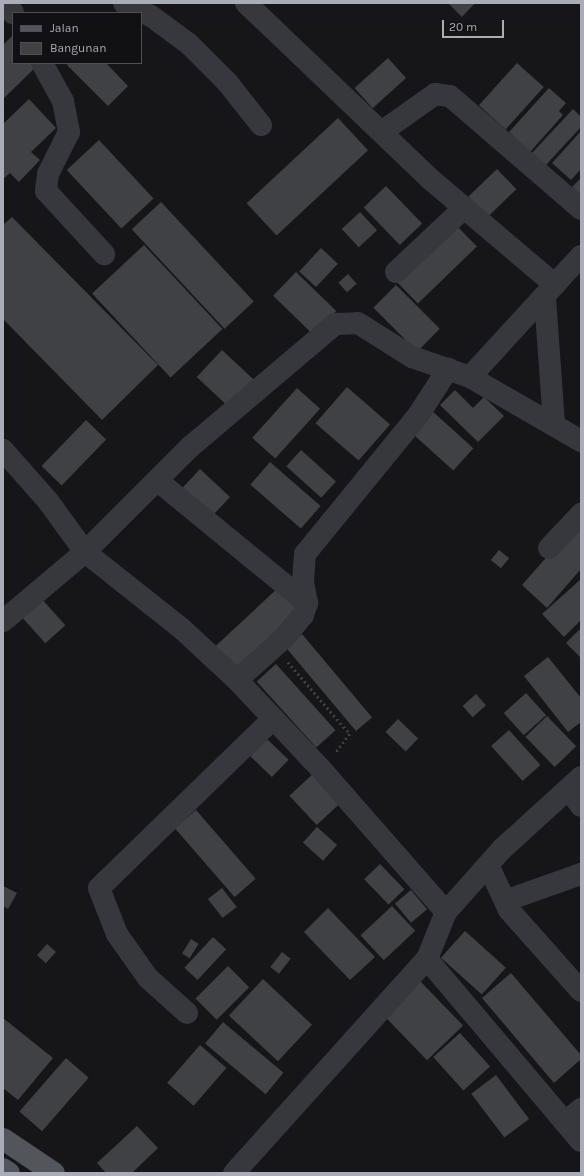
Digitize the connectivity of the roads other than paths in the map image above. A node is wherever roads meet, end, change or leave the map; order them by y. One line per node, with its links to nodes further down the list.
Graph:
1 (7, 3): 4 (street)
2 (124, 3): 6 (street)
3 (246, 3): 7 (street)
4 (12, 12)
5 (43, 64): 10 (street)
6 (261, 125)
7 (383, 131): 8 (street); 9 (street)
8 (464, 208): 12 (street); 13 (street)
9 (581, 209)
10 (104, 254)
11 (581, 256): 13 (street)
12 (396, 272)
13 (550, 291): 15 (street); 16 (street)
14 (448, 369): 15 (street); 19 (street); 23 (street)
15 (470, 377): 16 (street)
16 (554, 423): 17 (street)
17 (581, 441)
18 (3, 450): 22 (street)
19 (158, 481): 22 (street); 23 (street)
20 (581, 514): 21 (street)
21 (549, 548)
22 (85, 552): 24 (street); 25 (street)
23 (307, 603): 25 (street)
24 (3, 621)
25 (237, 680): 26 (street)
26 (273, 719): 31 (street); 34 (street)
27 (577, 791): 28 (street)
28 (489, 867): 30 (street); 31 (street)
29 (581, 874): 30 (street)
30 (505, 900): 33 (street)
31 (446, 912): 32 (street)
32 (426, 959): 35 (street); 41 (street)
33 (581, 991)
34 (187, 1013)
35 (573, 1116): 37 (street)
36 (3, 1139): 40 (main road)
37 (581, 1141)
38 (3, 1169): 39 (main road)
39 (9, 1173)
40 (54, 1173)
41 (234, 1173)

